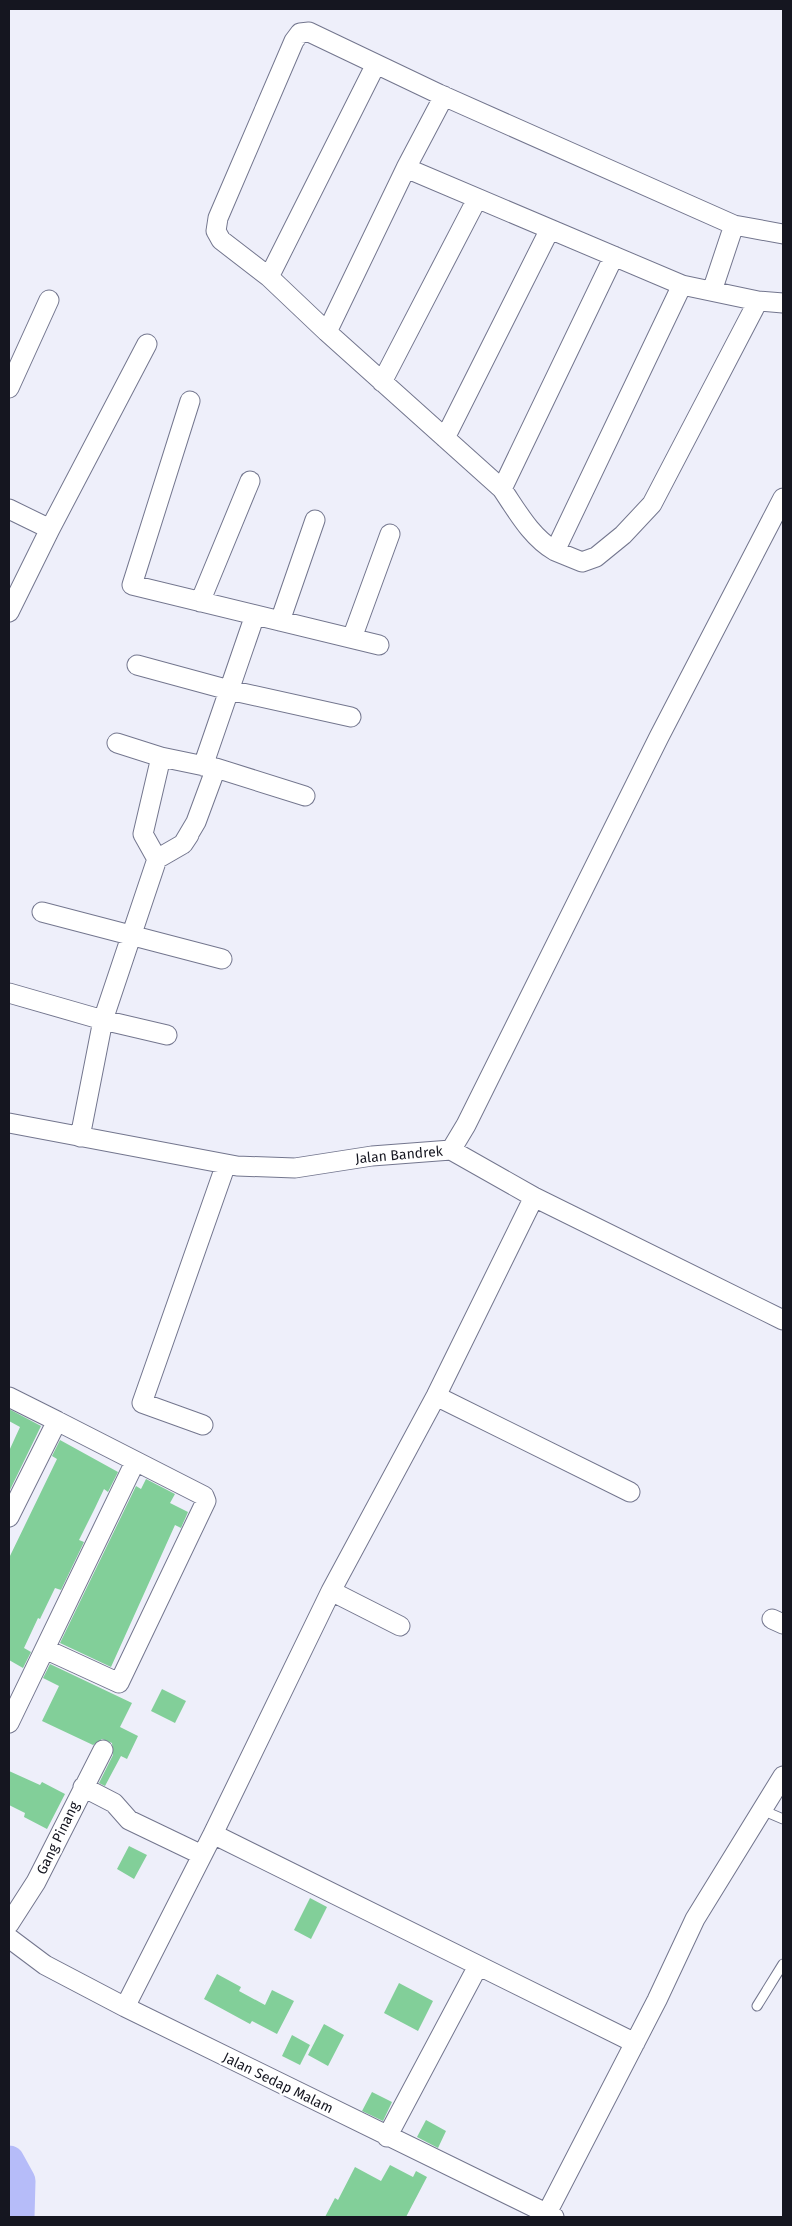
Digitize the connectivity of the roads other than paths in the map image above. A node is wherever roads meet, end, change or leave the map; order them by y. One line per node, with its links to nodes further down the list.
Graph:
1 (376, 64): 2 (street); 9 (street); 9 (street)
2 (444, 96): 3 (street); 5 (street)
3 (406, 168): 4 (street); 15 (street)
4 (478, 199): 6 (street); 17 (street)
5 (734, 225): 7 (street); 11 (street)
6 (550, 229): 8 (street); 20 (street)
7 (783, 234)
8 (614, 256): 10 (street); 22 (street)
9 (269, 277): 15 (street)
10 (682, 285): 11 (street); 28 (street)
11 (712, 291): 13 (street)
12 (49, 300): 18 (street)
13 (758, 301): 14 (street); 28 (street)
14 (783, 303)
15 (327, 332): 17 (street)
16 (147, 344): 26 (street)
17 (382, 382): 20 (street)
18 (9, 388)
19 (190, 401): 29 (street)
20 (444, 438): 22 (street)
21 (250, 481): 29 (street)
22 (502, 489): 28 (street)
23 (783, 498): 51 (street)
24 (9, 509): 26 (street)
25 (315, 520): 32 (street)
26 (50, 529): 30 (street)
27 (390, 534): 33 (street)
28 (555, 551)
29 (200, 602): 31 (street)
30 (9, 612)
31 (255, 615): 32 (street); 36 (street)
32 (280, 621): 33 (street)
33 (352, 638): 34 (street)
34 (379, 645)
35 (137, 665): 36 (street)
36 (229, 690): 37 (street); 40 (street)
37 (351, 717)
38 (116, 743): 39 (street)
39 (162, 757): 40 (street); 42 (street)
40 (210, 767): 41 (street); 42 (street)
41 (305, 796)
42 (157, 860): 44 (street)
43 (42, 912): 44 (street)
44 (133, 935): 45 (street); 47 (street)
45 (222, 959)
46 (9, 993): 47 (street)
47 (103, 1020): 48 (street); 50 (street)
48 (166, 1035)
49 (9, 1124): 50 (street, Jalan Bandrek)
50 (80, 1137): 52 (street, Jalan Bandrek)
51 (451, 1150): 52 (street, Jalan Bandrek); 53 (street, Jalan Bandrek)
52 (226, 1164): 58 (street)
53 (534, 1197): 54 (street, Jalan Bandrek); 55 (street)
54 (783, 1320)
55 (436, 1396): 60 (street); 62 (street)
56 (9, 1397): 57 (street)
57 (57, 1421): 59 (street); 61 (street)
58 (203, 1425)
59 (135, 1462): 64 (street); 64 (street)
60 (630, 1492)
61 (9, 1517)
62 (331, 1591): 63 (street); 71 (street)
63 (400, 1626)
64 (45, 1649): 65 (street)
65 (9, 1723)
66 (103, 1750): 68 (street, Gang Pinang)
67 (783, 1776): 69 (street)
68 (83, 1787): 72 (street); 73 (street, Gang Pinang)
69 (762, 1810): 70 (lane); 79 (street)
70 (783, 1819)
71 (213, 1834): 72 (street); 76 (street)
72 (202, 1855): 78 (street)
73 (9, 1924)
74 (9, 1938): 78 (street, Jalan Sedap Malam)
75 (783, 1964): 77 (lane)
76 (478, 1966): 79 (street); 80 (street)
77 (757, 2006)
78 (125, 2007): 80 (street, Jalan Sedap Malam)
79 (635, 2043): 81 (street)
80 (387, 2137): 81 (street, Jalan Sedap Malam)
81 (551, 2215)

